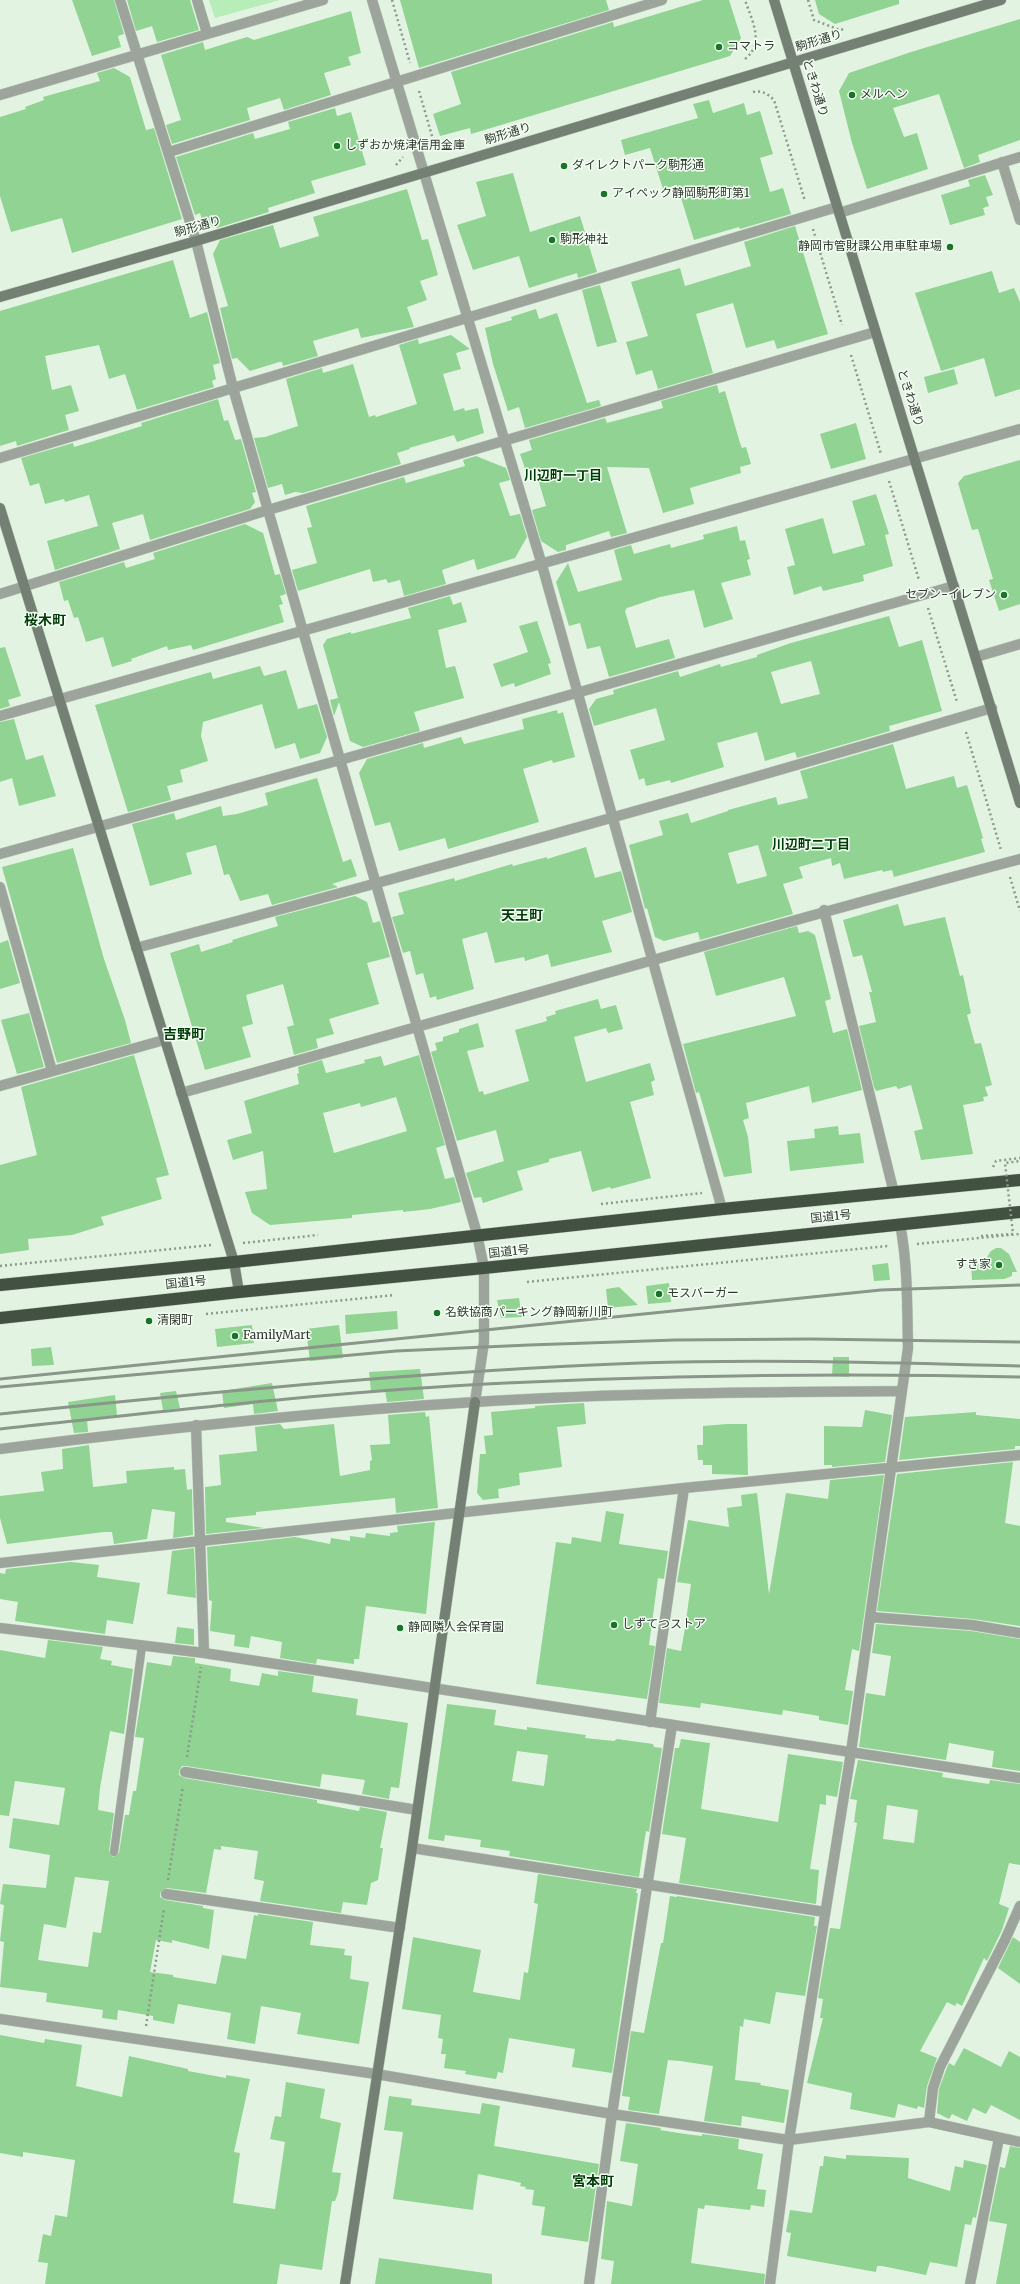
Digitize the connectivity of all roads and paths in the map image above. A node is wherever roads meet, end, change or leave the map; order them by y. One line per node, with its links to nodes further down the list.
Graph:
1 (120, 0): 13 (street)
2 (197, 0): 12 (street)
3 (323, 0): 12 (street)
4 (372, 0): 17 (street)
5 (392, 0): 16 (path)
6 (662, 0): 16 (street)
7 (745, 0): 14 (path)
8 (774, 0): 15 (street, ときわ通り)
9 (808, 0): 11 (path)
10 (1001, 0): 15 (street, 駒形通り)
11 (848, 28)
12 (207, 33): 13 (street)
13 (138, 54): 19 (street); 22 (street)
14 (738, 61)
15 (794, 62): 26 (street, 駒形通り); 27 (street, ときわ通り)
16 (414, 76): 17 (street); 20 (path)
17 (396, 82): 22 (street); 26 (street)
18 (750, 92): 28 (path)
19 (0, 96)
20 (453, 146)
21 (402, 149): 25 (path)
22 (169, 152): 30 (street)
23 (1020, 157): 24 (street)
24 (1002, 162): 27 (street); 29 (street)
25 (395, 166)
26 (423, 173): 30 (street, 駒形通り); 32 (street)
27 (838, 210): 28 (street); 33 (street, ときわ通り)
28 (809, 215): 32 (street); 34 (path)
29 (1020, 220)
30 (196, 242): 31 (street, 駒形通り); 35 (street)
31 (0, 297)
32 (468, 319): 35 (street); 37 (street)
33 (875, 332): 34 (street); 39 (street, ときわ通り)
34 (847, 340): 37 (street); 40 (path)
35 (233, 388): 38 (street); 43 (street)
36 (1020, 429): 39 (street)
37 (505, 441): 43 (street); 44 (street)
38 (0, 458)
39 (916, 458): 40 (street); 45 (street, ときわ通り)
40 (885, 467): 41 (path); 44 (street)
41 (892, 491)
42 (0, 508): 46 (street)
43 (268, 510): 46 (street); 48 (street)
44 (542, 565): 48 (street); 51 (street)
45 (954, 586): 50 (street, ときわ通り); 51 (street)
46 (25, 588): 47 (street); 52 (street)
47 (0, 594)
48 (302, 630): 52 (street); 55 (street)
49 (1020, 644): 50 (street)
50 (976, 657): 53 (street, ときわ通り)
51 (578, 693): 55 (street); 57 (street)
52 (59, 699): 54 (street); 58 (street)
53 (992, 708): 56 (street, ときわ通り); 57 (street)
54 (0, 716)
55 (340, 760): 58 (street); 61 (street)
56 (1020, 804)
57 (613, 818): 61 (street); 65 (street)
58 (98, 826): 59 (street); 64 (street)
59 (0, 854)
60 (1020, 859): 63 (street)
61 (376, 885): 64 (street); 66 (street)
62 (0, 887): 68 (street)
63 (824, 910): 65 (street); 74 (street)
64 (136, 948): 67 (street)
65 (652, 960): 66 (street); 73 (street)
66 (417, 1028): 70 (street); 80 (street)
67 (164, 1040): 68 (street); 70 (street)
68 (52, 1071): 69 (street)
69 (0, 1086)
70 (181, 1093): 82 (street)
71 (1020, 1161): 81 (path, bridge)
72 (1020, 1180): 74 (highway, 国道1号)
73 (717, 1191): 75 (path); 76 (street)
74 (894, 1193): 76 (highway, 国道1号)
75 (598, 1204)
76 (722, 1209): 80 (highway, 国道1号)
77 (1020, 1212): 78 (highway, 国道1号)
78 (900, 1224): 85 (highway, 国道1号); 89 (street)
79 (323, 1234): 82 (path)
80 (477, 1234): 83 (highway, 国道1号); 85 (street)
81 (981, 1236)
82 (228, 1244): 83 (street); 84 (path)
83 (234, 1262): 86 (highway, 国道1号); 87 (street)
84 (0, 1266)
85 (484, 1268): 87 (highway, 国道1号); 90 (street)
86 (0, 1285)
87 (239, 1292): 88 (highway, 国道1号)
88 (0, 1318)
89 (902, 1391): 90 (street); 94 (street)
90 (475, 1402): 91 (street); 96 (street)
91 (196, 1425): 92 (street); 97 (street)
92 (0, 1449)
93 (1020, 1455): 94 (street)
94 (891, 1469): 95 (street); 99 (street)
95 (684, 1488): 96 (street); 105 (street)
96 (458, 1514): 97 (street); 104 (street)
97 (200, 1543): 98 (street); 103 (street)
98 (0, 1563)
99 (870, 1617): 101 (street); 107 (street)
100 (0, 1628): 102 (street)
101 (1020, 1633)
102 (142, 1646): 103 (street); 112 (lane)
103 (204, 1653): 104 (street); 108 (path)
104 (433, 1687): 105 (street); 110 (street)
105 (650, 1722): 106 (street)
106 (672, 1725): 107 (street); 113 (street)
107 (851, 1752): 109 (street); 116 (street)
108 (185, 1772): 110 (street); 114 (path)
109 (1020, 1778)
110 (417, 1810): 111 (street)
111 (412, 1848): 113 (street); 117 (street)
112 (114, 1852)
113 (648, 1884): 116 (street); 121 (street)
114 (166, 1894): 117 (street); 119 (path)
115 (1020, 1906): 122 (street)
116 (825, 1912): 124 (street)
117 (400, 1928): 120 (street)
118 (0, 2019): 119 (street)
119 (143, 2040): 120 (street)
120 (376, 2074): 121 (street); 126 (street)
121 (612, 2114): 124 (street); 127 (street)
122 (929, 2122): 123 (street); 124 (street)
123 (999, 2138): 125 (street); 129 (street)
124 (789, 2140): 128 (street)
125 (1020, 2142)
126 (345, 2284)
127 (589, 2284)
128 (770, 2284)
129 (970, 2284)

